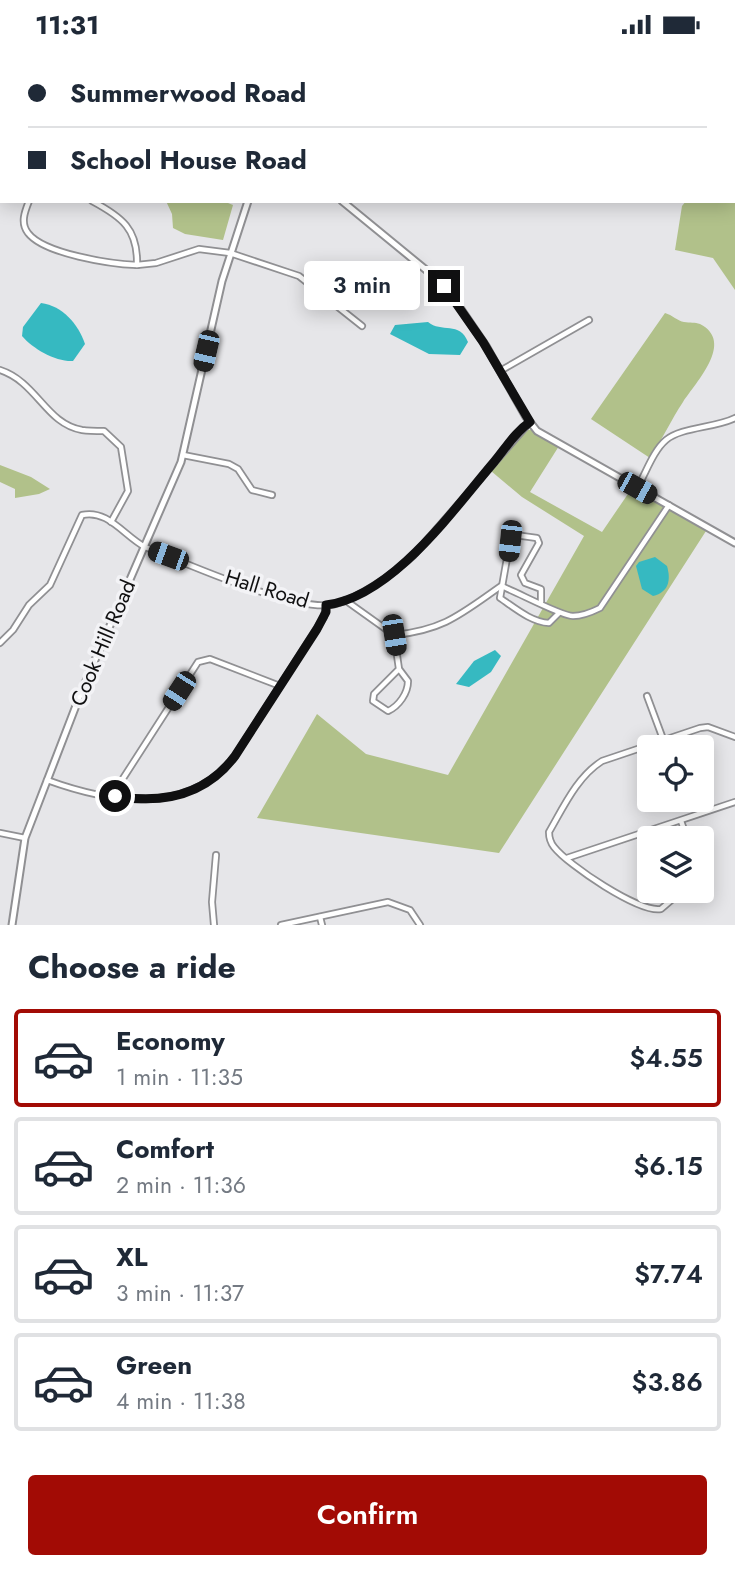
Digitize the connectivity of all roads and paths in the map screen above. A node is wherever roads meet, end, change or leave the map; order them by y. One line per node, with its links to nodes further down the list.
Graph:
1 (28, 203): 6 (street)
2 (95, 203): 6 (street)
3 (247, 203): 5 (street, Cook Hill Road)
4 (344, 203): 10 (street)
5 (230, 253): 6 (street); 8 (street); 13 (street, Cook Hill Road)
6 (137, 265)
7 (589, 320): 10 (street)
8 (362, 326)
9 (0, 370): 17 (street)
10 (500, 371): 12 (street)
11 (735, 418): 14 (street)
12 (530, 422): 14 (street); 21 (street, Hall Road)
13 (183, 455): 15 (street); 19 (street, Cook Hill Road)
14 (637, 488): 16 (street)
15 (272, 495)
16 (669, 505): 18 (street); 24 (street)
17 (111, 522): 19 (street, Hall Road); 26 (street)
18 (735, 543)
19 (145, 547): 23 (street, Hall Road); 34 (street, Cook Hill Road)
20 (500, 586): 22 (street); 22 (street); 24 (street); 25 (street)
21 (345, 600): 23 (street, Hall Road); 25 (street)
22 (541, 602): 24 (street)
23 (326, 605): 28 (street)
24 (559, 613)
25 (394, 635): 27 (street)
26 (0, 643)
27 (399, 669): 27 (street)
28 (280, 686): 35 (street); 35 (street)
29 (647, 696): 30 (street)
30 (662, 735)
31 (676, 735): 32 (street)
32 (735, 737)
33 (637, 748): 42 (street)
34 (47, 780): 35 (street); 40 (street, Cook Hill Road)
35 (115, 796)
36 (735, 802): 37 (street)
37 (681, 821): 38 (street); 42 (street)
38 (683, 826)
39 (0, 833): 40 (street)
40 (25, 838): 45 (street, Cook Hill Road)
41 (216, 855): 46 (street)
42 (566, 859): 43 (street)
43 (668, 903)
44 (320, 917): 47 (street); 48 (street); 49 (street)
45 (12, 925)
46 (214, 925)
47 (281, 925)
48 (322, 925)
49 (420, 925)

